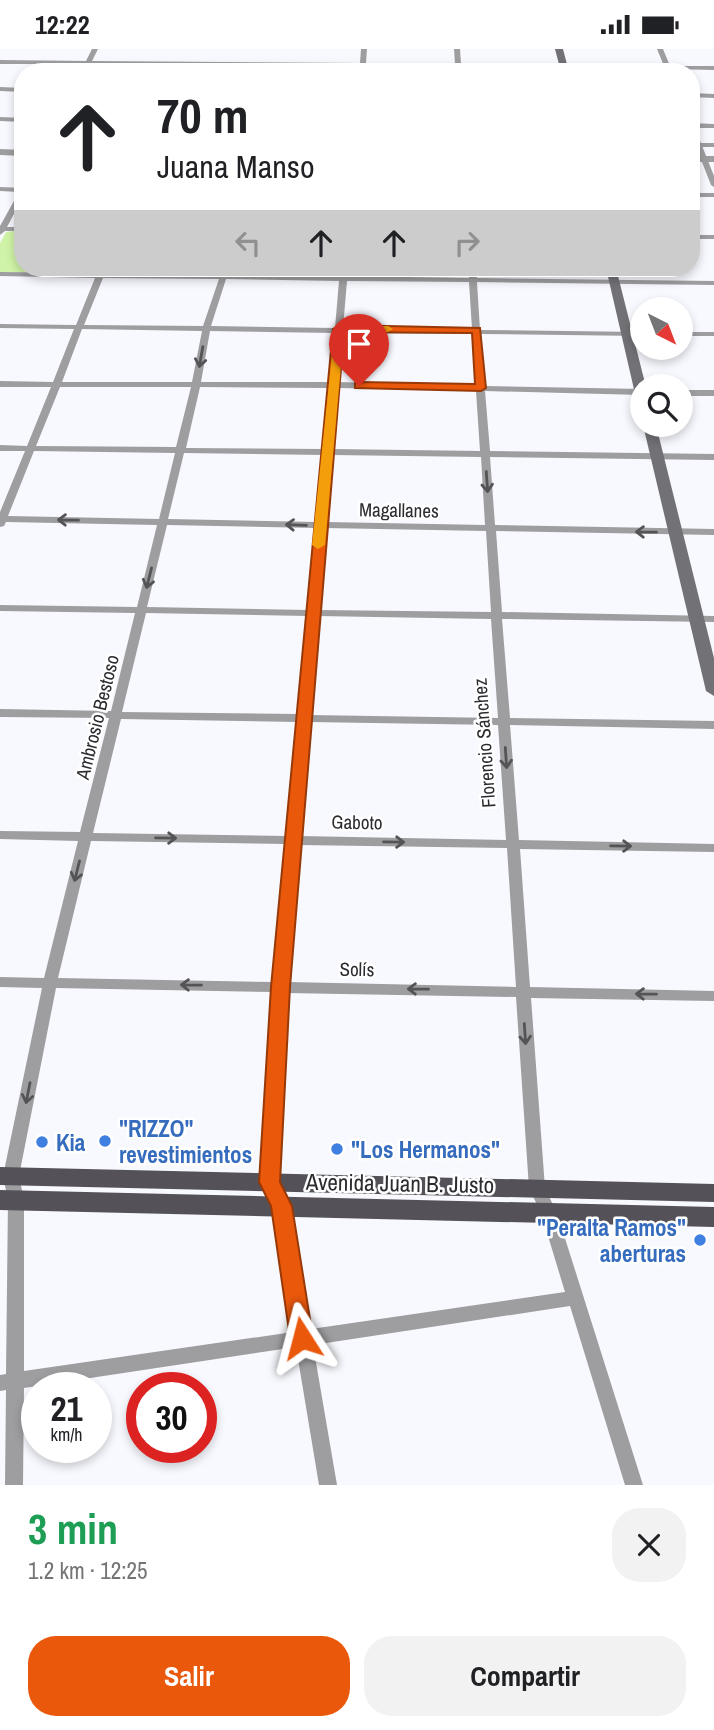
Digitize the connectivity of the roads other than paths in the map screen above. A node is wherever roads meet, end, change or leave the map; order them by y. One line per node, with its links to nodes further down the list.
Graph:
1 (7, 49): 3 (street)
2 (95, 49): 6 (street)
3 (0, 60): 6 (street)
4 (182, 60): 5 (street); 6 (street); 7 (street)
5 (275, 60): 8 (street); 9 (street)
6 (88, 63)
7 (181, 63)
8 (274, 63)
9 (308, 63)
10 (700, 154): 11 (street)
11 (703, 159): 12 (street); 13 (street)
12 (714, 159)
13 (714, 185)
14 (14, 206): 15 (street)
15 (1, 230)
16 (99, 277): 25 (street)
17 (224, 277): 26 (street, Ambrosio Bestoso)
18 (344, 277): 27 (street)
19 (473, 277): 28 (street, Florencio Sánchez)
20 (520, 277): 22 (street)
21 (613, 277): 22 (main road)
22 (614, 283): 23 (street); 29 (main road)
23 (714, 283)
24 (0, 326): 25 (street)
25 (79, 326): 26 (street); 35 (street)
26 (206, 327): 27 (street); 36 (street, Ambrosio Bestoso, one-way to 36)
27 (339, 329): 28 (street); 37 (street)
28 (477, 330): 29 (street); 38 (street, Florencio Sánchez)
29 (626, 334): 30 (street); 33 (main road)
30 (630, 334)
31 (693, 334): 32 (street)
32 (714, 334)
33 (637, 374)
34 (0, 384): 35 (street)
35 (54, 384): 36 (street); 44 (street)
36 (196, 386): 37 (street); 45 (street, Ambrosio Bestoso)
37 (335, 386): 38 (street); 46 (street)
38 (481, 388): 41 (street); 47 (street, Florencio Sánchez)
39 (693, 393): 40 (street)
40 (714, 393)
41 (630, 394)
42 (652, 437): 48 (main road)
43 (0, 448): 44 (street)
44 (29, 449): 45 (street); 50 (street)
45 (180, 451): 46 (street); 51 (street, Ambrosio Bestoso)
46 (328, 452): 47 (street); 52 (street)
47 (485, 454): 48 (street); 53 (street, Florencio Sánchez, one-way to 53)
48 (656, 456): 49 (street); 54 (main road)
49 (714, 457)
50 (1, 521): 51 (street, Magallanes, one-way to 50)
51 (163, 521): 52 (street, Magallanes, one-way to 51); 57 (street, Ambrosio Bestoso, one-way to 57)
52 (320, 526): 53 (street, Magallanes); 58 (street)
53 (490, 530): 54 (street, Magallanes, one-way to 53); 59 (street, Florencio Sánchez)
54 (675, 532): 55 (street, Magallanes); 60 (main road)
55 (714, 532)
56 (0, 608): 57 (street)
57 (141, 611): 58 (street); 64 (street, Ambrosio Bestoso)
58 (314, 613): 59 (street); 65 (street)
59 (496, 616): 60 (street); 66 (street, Florencio Sánchez)
60 (696, 619): 61 (street); 62 (main road)
61 (714, 619)
62 (714, 691)
63 (0, 713): 64 (street)
64 (116, 715): 65 (street); 69 (street, Ambrosio Bestoso)
65 (304, 718): 66 (street); 70 (street)
66 (503, 721): 67 (street); 71 (street, Florencio Sánchez, one-way to 71)
67 (714, 725)
68 (0, 835): 69 (street, Gaboto)
69 (86, 837): 70 (street, Gaboto, one-way to 70); 74 (street, Ambrosio Bestoso, one-way to 74)
70 (293, 840): 71 (street, Gaboto, one-way to 71); 75 (street)
71 (512, 844): 72 (street, Gaboto, one-way to 72); 76 (street, Florencio Sánchez)
72 (714, 848)
73 (0, 982): 74 (street, Solís)
74 (50, 983): 75 (street, Solís, one-way to 74); 78 (street, Ambrosio Bestoso, one-way to 78)
75 (280, 987): 76 (street, Solís, one-way to 75); 79 (street)
76 (522, 991): 77 (street, Solís, one-way to 76); 80 (street, Florencio Sánchez, one-way to 80)
77 (714, 996)
78 (6, 1176): 79 (main road, Avenida Juan B. Justo); 82 (street)
79 (269, 1182): 80 (main road, Avenida Juan B. Justo); 83 (street)
80 (537, 1188): 81 (main road, Avenida Juan B. Justo); 84 (street, Florencio Sánchez)
81 (714, 1193)
82 (8, 1200): 83 (main road, Avenida Juan B. Justo); 88 (street)
83 (281, 1206): 84 (main road, Avenida Juan B. Justo); 87 (street)
84 (549, 1213): 85 (main road, Avenida Juan B. Justo); 86 (street, Florencio Sánchez)
85 (714, 1217)
86 (576, 1298): 87 (street); 91 (street, Florencio Sánchez)
87 (302, 1338): 88 (street); 90 (street)
88 (6, 1382): 89 (street)
89 (14, 1485)
90 (328, 1485)
91 (635, 1485)

